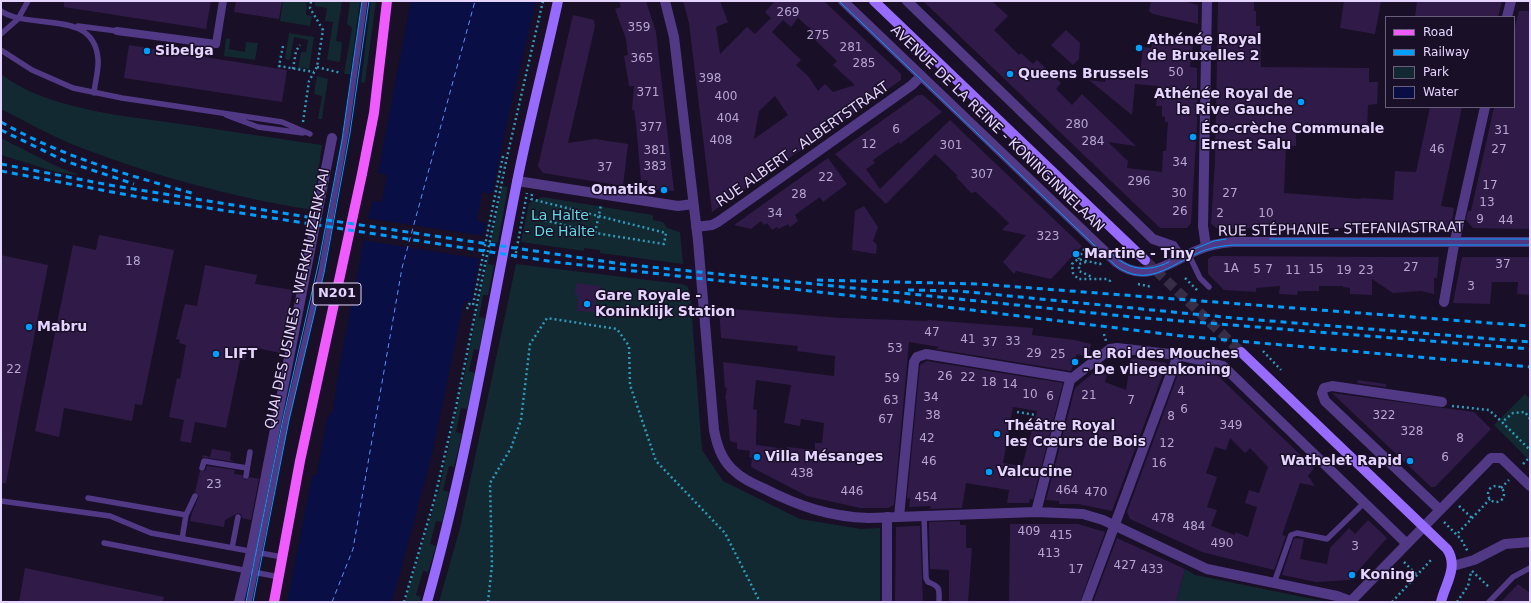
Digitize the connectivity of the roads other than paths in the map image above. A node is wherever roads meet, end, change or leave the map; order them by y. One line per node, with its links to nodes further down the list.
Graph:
1 (28, 1): 14 (lane)
2 (223, 1): 16 (street)
3 (366, 1): 62 (lane, QUAI DES USINES - WERKHUIZENKAAI)
4 (387, 1): 63 (main road, N201)
5 (558, 1): 24 (main road)
6 (665, 1): 25 (street)
7 (842, 1): 19 (street, AVENUE DE LA REINE - KONINGINNELAAN)
8 (874, 1): 31 (main road, AVENUE DE LA REINE - KONINGINNELAAN)
9 (907, 1): 30 (street)
10 (1207, 1): 29 (street)
11 (1511, 1): 13 (street)
12 (1, 11): 14 (lane)
13 (1507, 16)
14 (18, 19): 15 (lane); 17 (lane)
15 (76, 26): 16 (lane); 20 (lane)
16 (117, 31)
17 (1, 34)
18 (1, 50): 20 (lane)
19 (921, 76): 26 (street, RUE ALBERT - ALBERTSTRAAT); 32 (street, AVENUE DE LA REINE - KONINGINNELAAN)
20 (94, 93): 22 (lane)
21 (1485, 108): 27 (street)
22 (221, 112): 22 (lane)
23 (332, 138): 62 (street, QUAI DES USINES - WERKHUIZENKAAI)
24 (517, 181): 25 (street); 73 (main road)
25 (693, 204): 26 (street)
26 (696, 227): 53 (street)
27 (1454, 242): 28 (street, RUE STÉPHANIE - STEFANIASTRAAT); 29 (street, RUE STÉPHANIE - STEFANIASTRAAT); 34 (street)
28 (1530, 242)
29 (1206, 246): 30 (street, RUE STÉPHANIE - STEFANIASTRAAT)
30 (1185, 256): 32 (street, RUE STÉPHANIE - STEFANIASTRAAT); 33 (lane)
31 (1145, 260)
32 (1134, 272)
33 (1210, 287)
34 (1444, 302)
35 (1241, 352): 56 (main road)
36 (1178, 355): 37 (street); 47 (street); 55 (street)
37 (1072, 378): 49 (street); 54 (street)
38 (1442, 402): 48 (street)
39 (250, 452): 41 (lane)
40 (202, 468): 41 (lane)
41 (247, 468): 42 (lane)
42 (246, 476)
43 (1530, 486): 48 (street)
44 (195, 496): 50 (lane)
45 (88, 498): 50 (lane)
46 (1, 501): 57 (lane)
47 (1364, 503): 60 (street); 68 (lane)
48 (1440, 510): 56 (street)
49 (1036, 512): 51 (street); 55 (street)
50 (186, 515): 57 (lane)
51 (924, 516): 54 (street); 75 (lane)
52 (238, 517): 61 (lane)
53 (887, 517): 54 (street); 74 (street)
54 (900, 517)
55 (1115, 525): 68 (street); 76 (street)
56 (1424, 527): 60 (street); 64 (main road)
57 (182, 539): 61 (lane)
58 (1530, 542): 64 (street)
59 (104, 543): 66 (lane)
60 (1407, 544): 69 (street)
61 (232, 548): 62 (lane)
62 (255, 553): 63 (lane); 66 (street, QUAI DES USINES - WERKHUIZENKAAI)
63 (282, 556): 67 (main road, N201)
64 (1453, 566): 77 (main road)
65 (1530, 568): 78 (lane)
66 (251, 572): 67 (lane); 70 (street, QUAI DES USINES - WERKHUIZENKAAI); 71 (lane, QUAI DES USINES - WERKHUIZENKAAI)
67 (279, 577): 72 (main road, N201)
68 (1274, 583): 69 (street)
69 (1353, 601)
70 (239, 602)
71 (249, 602)
72 (274, 602)
73 (427, 602)
74 (887, 602)
75 (939, 602)
76 (1086, 602)
77 (1441, 602)
78 (1489, 602)

